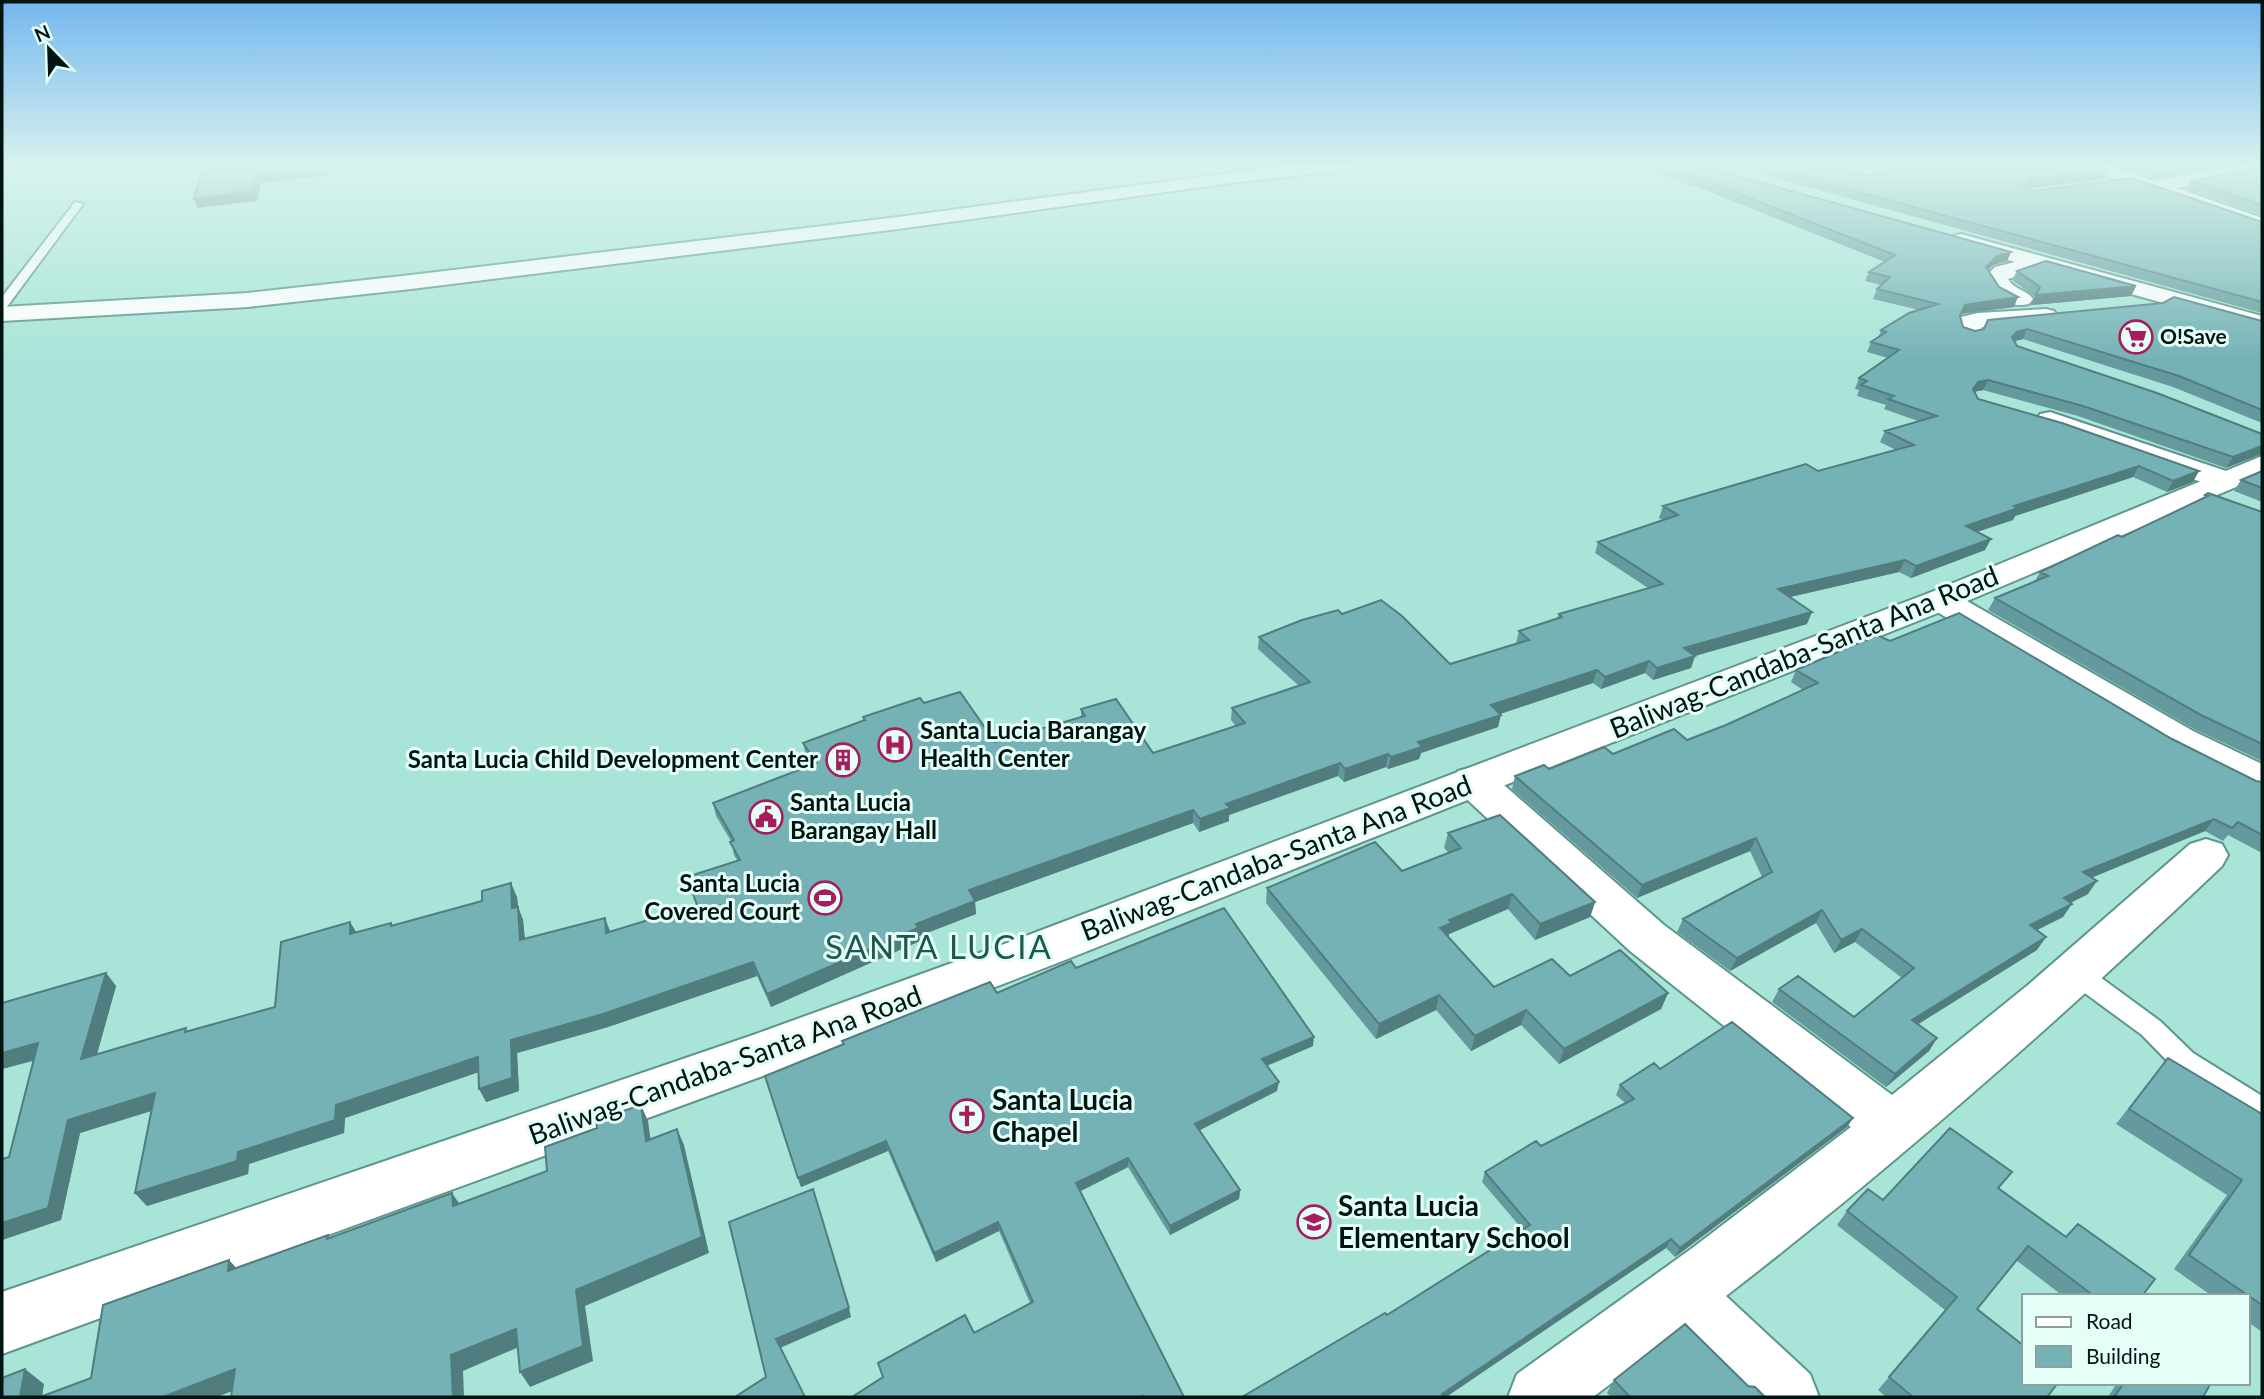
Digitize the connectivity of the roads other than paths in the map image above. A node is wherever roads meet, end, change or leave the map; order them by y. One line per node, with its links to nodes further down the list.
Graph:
1 (58, 230): 7 (lane)
2 (838, 230): 10 (street)
3 (1934, 233): 4 (street)
4 (2039, 262): 5 (street); 6 (street)
5 (2021, 299)
6 (2178, 301): 8 (street); 11 (street)
7 (2, 305)
8 (2123, 307)
9 (2068, 313): 12 (street)
10 (2, 314)
11 (2262, 323)
12 (1970, 331)
13 (2020, 411): 14 (street)
14 (2231, 485): 15 (street, Baliwag-Candaba-Santa Ana Road)
15 (1941, 600): 16 (street, Baliwag-Candaba-Santa Ana Road); 17 (street)
16 (1473, 781): 21 (street); 23 (street, Baliwag-Candaba-Santa Ana Road)
17 (2262, 782)
18 (2206, 855): 19 (street)
19 (2076, 973): 20 (lane); 21 (street)
20 (2262, 1110)
21 (1894, 1128): 22 (street)
22 (1681, 1296): 24 (street); 25 (street)
23 (2, 1323)
24 (1540, 1397)
25 (1787, 1397)

